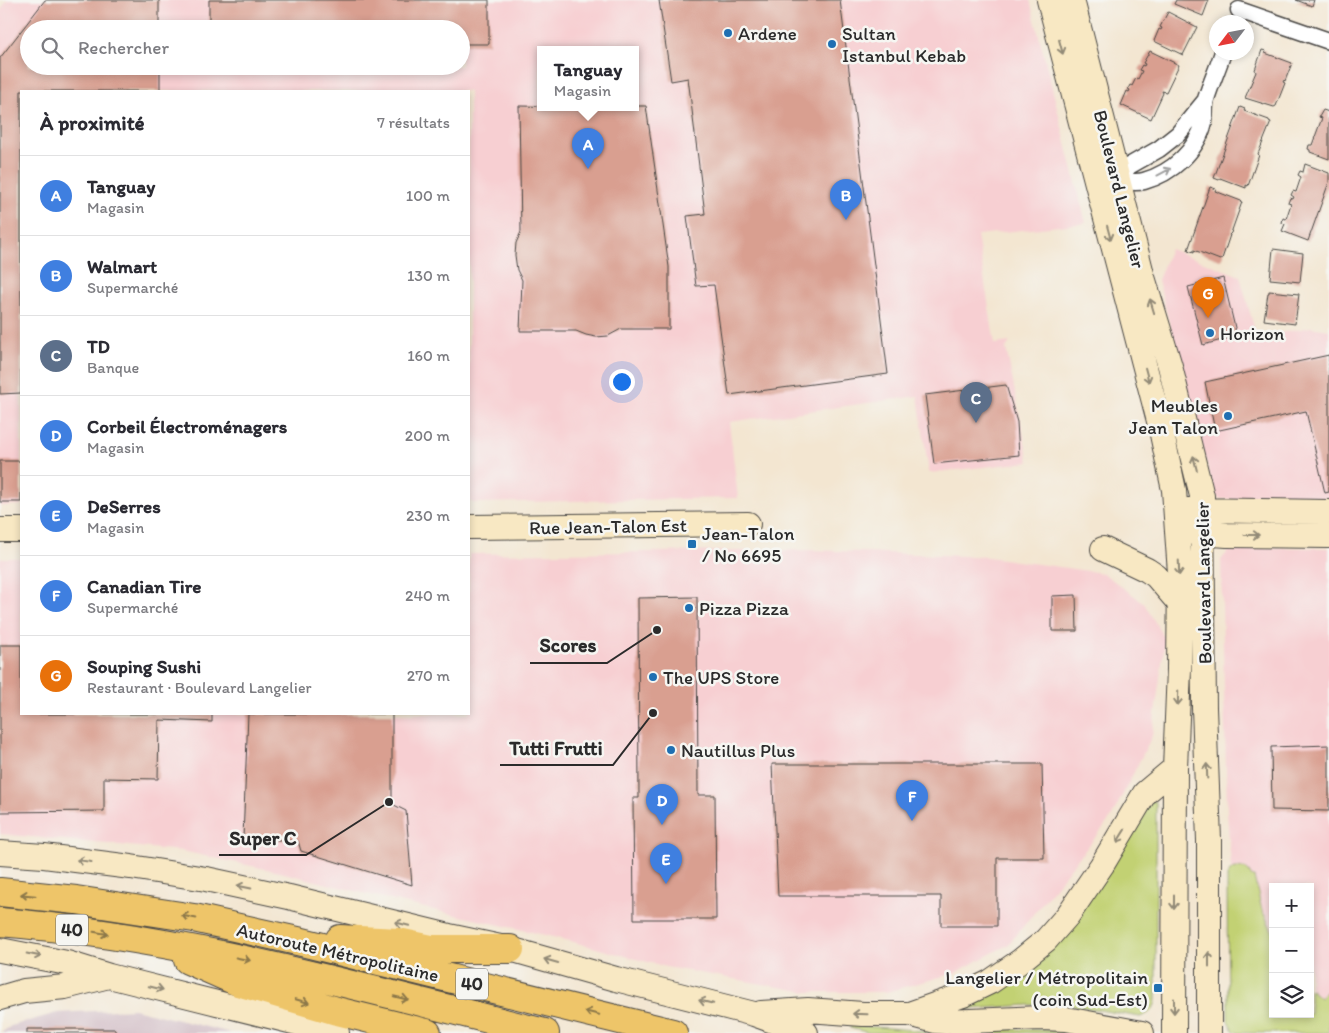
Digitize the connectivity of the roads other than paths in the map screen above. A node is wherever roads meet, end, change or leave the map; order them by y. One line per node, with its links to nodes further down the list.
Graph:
1 (1049, 0): 7 (main road, Boulevard Langelier, one-way to 7)
2 (1072, 0): 7 (main road, Boulevard Langelier)
3 (1239, 11): 4 (street)
4 (1329, 41)
5 (1220, 60): 6 (street)
6 (1205, 101): 7 (street); 7 (street, one-way to 6)
7 (1107, 183): 9 (main road, Boulevard Langelier, one-way to 9); 10 (main road, Boulevard Langelier, one-way to 7)
8 (1329, 512): 10 (main road)
9 (1177, 521): 10 (main road); 17 (main road, Boulevard Langelier, one-way to 17)
10 (1203, 522): 15 (main road, one-way to 15); 37 (main road, Boulevard Langelier, one-way to 10)
11 (748, 524): 12 (main road, Rue Jean-Talon Est)
12 (470, 527)
13 (0, 530): 14 (main road)
14 (20, 530)
15 (1329, 536)
16 (1103, 549): 17 (main road)
17 (1180, 604): 18 (main road, Boulevard Langelier, one-way to 18)
18 (1174, 768): 29 (main road, one-way to 29); 36 (main road, Boulevard Langelier, one-way to 36)
19 (0, 853): 24 (main road, one-way to 19)
20 (0, 892): 22 (highway, Autoroute Métropolitaine / 40, one-way to 20)
21 (0, 922): 23 (highway, Autoroute Métropolitaine / 40, one-way to 23)
22 (271, 935): 24 (highway); 33 (highway, Autoroute Métropolitaine / 40, one-way to 22)
23 (143, 940): 31 (highway, one-way to 31); 32 (highway, Autoroute Métropolitaine / 40, one-way to 32)
24 (510, 949): 28 (main road, one-way to 24)
25 (0, 950): 26 (main road, one-way to 26)
26 (109, 976): 27 (main road); 30 (main road, one-way to 30)
27 (0, 998)
28 (754, 1014): 29 (main road, one-way to 28); 34 (main road)
29 (909, 1014): 35 (main road)
30 (337, 1033)
31 (427, 1033)
32 (545, 1033)
33 (673, 1033)
34 (806, 1033)
35 (1142, 1033)
36 (1174, 1033)
37 (1209, 1033)

